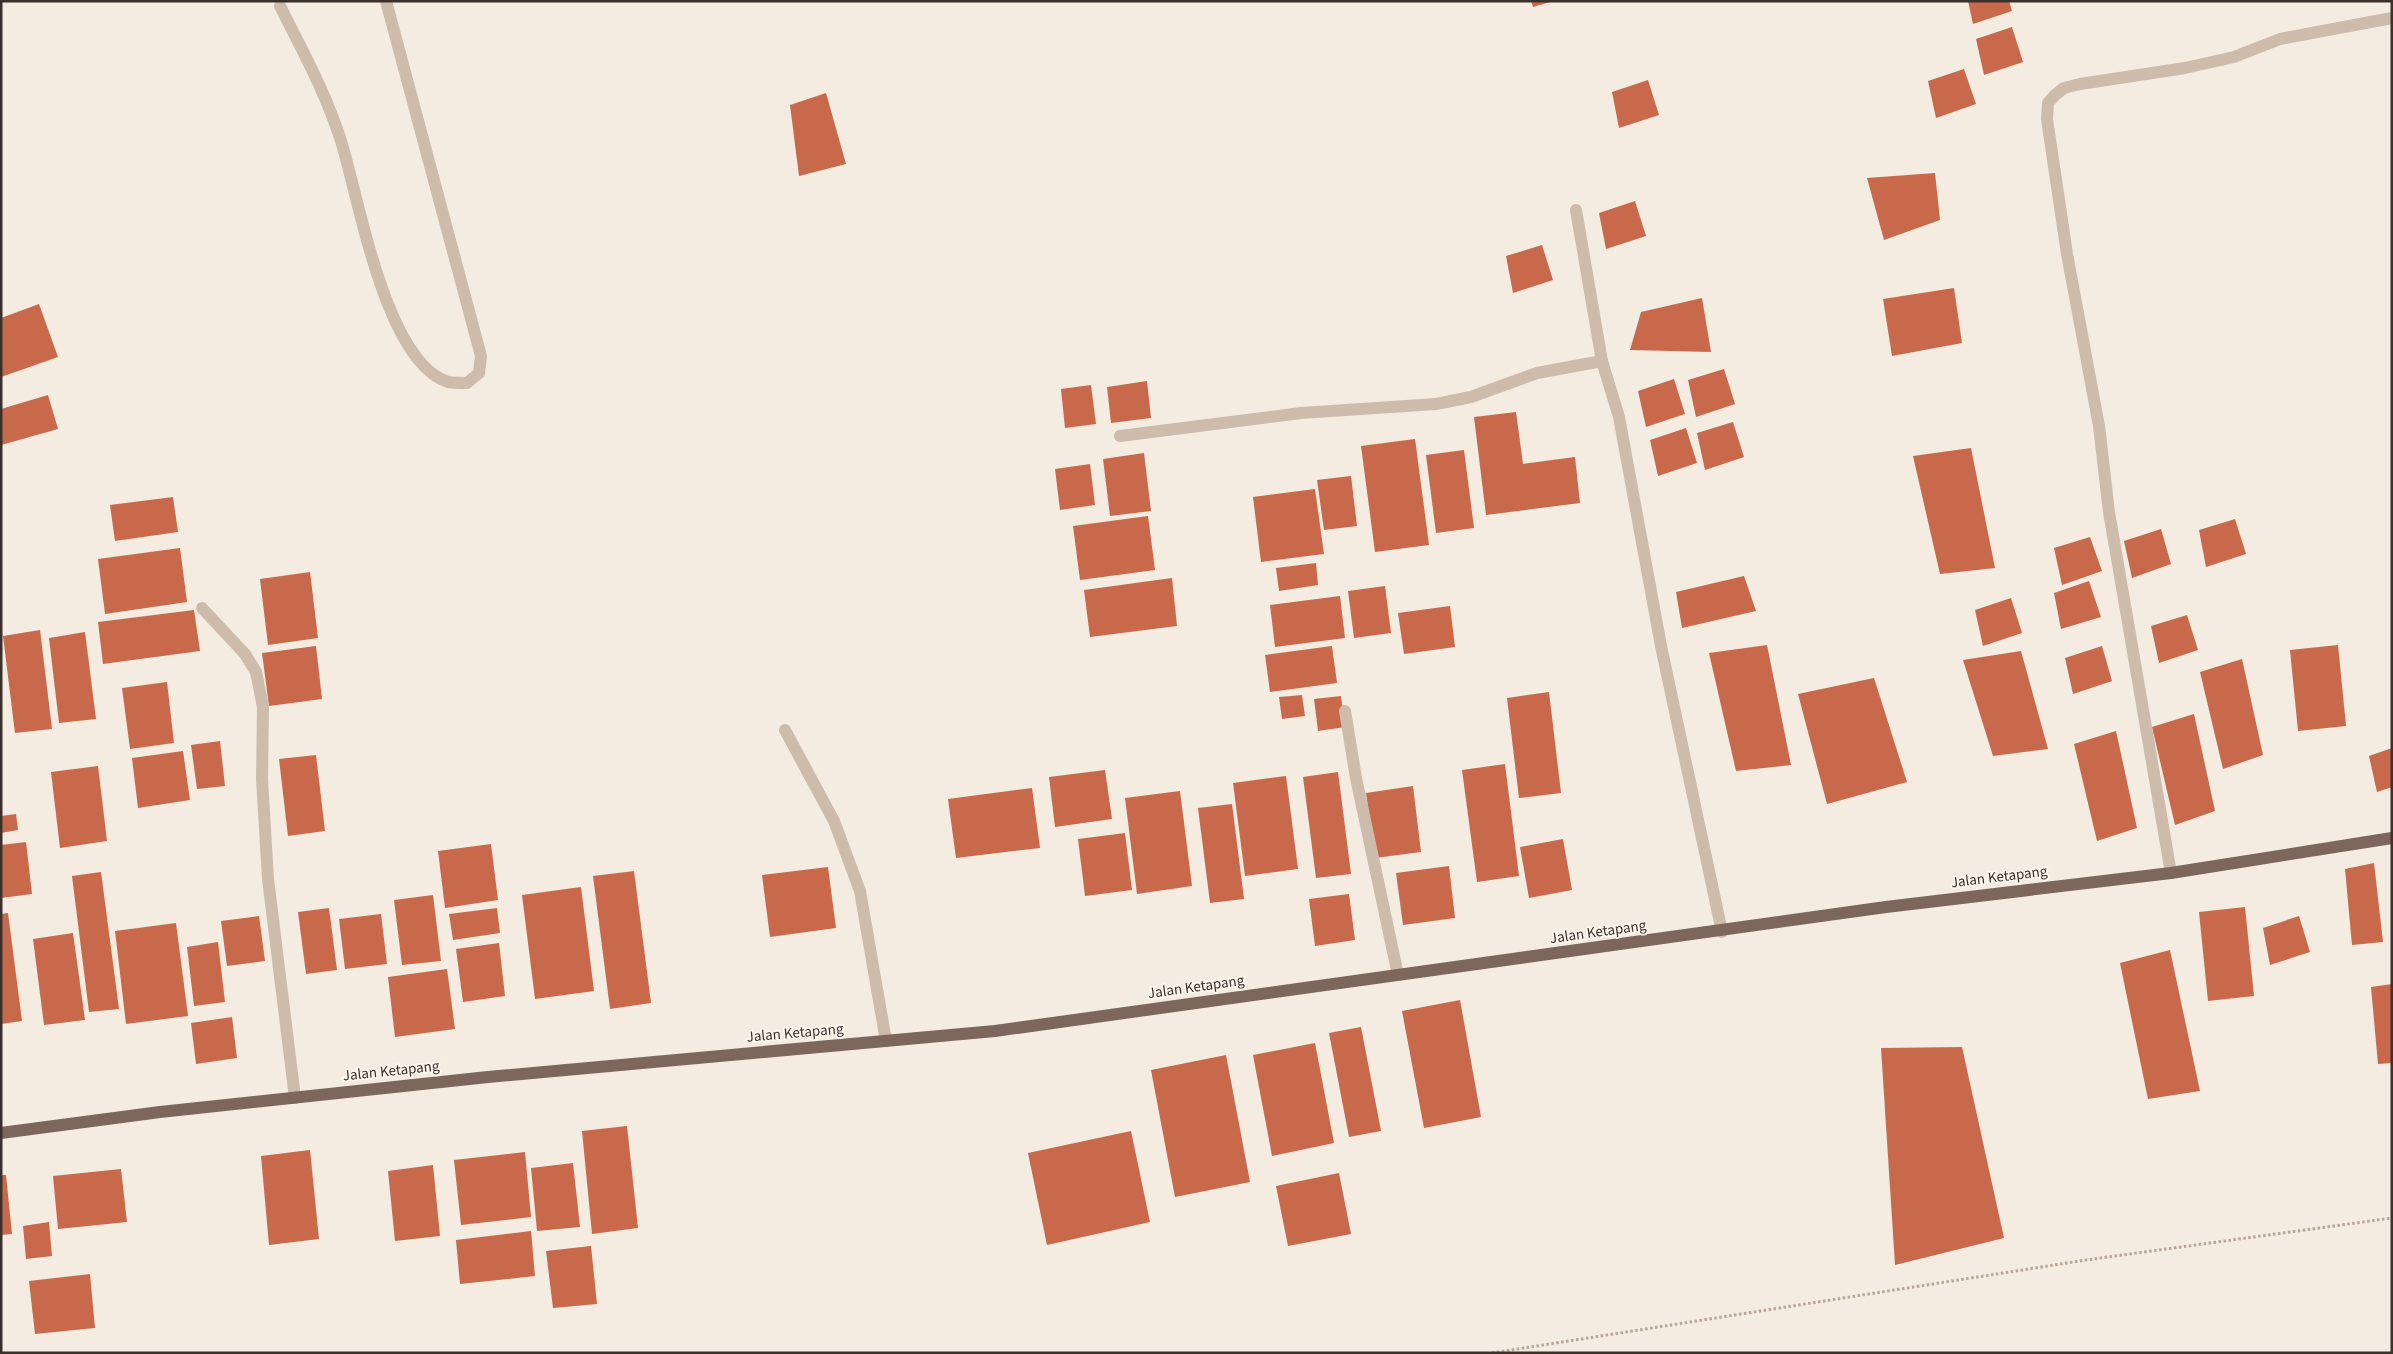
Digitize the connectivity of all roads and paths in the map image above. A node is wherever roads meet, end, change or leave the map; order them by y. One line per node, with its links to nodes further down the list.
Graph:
1 (386, 1): 2 (street)
2 (280, 6)
3 (2392, 18): 11 (street)
4 (1576, 210): 5 (street)
5 (1602, 361): 6 (street); 12 (street)
6 (1120, 436)
7 (202, 608): 15 (street)
8 (1345, 711): 13 (street)
9 (785, 730): 14 (street)
10 (2392, 838): 11 (main road, Jalan Ketapang)
11 (2171, 873): 12 (main road, Jalan Ketapang)
12 (1722, 932): 13 (main road, Jalan Ketapang)
13 (1398, 975): 14 (main road, Jalan Ketapang)
14 (886, 1041): 15 (main road, Jalan Ketapang)
15 (295, 1098): 16 (main road, Jalan Ketapang)
16 (1, 1133)
17 (2392, 1218): 18 (path)
18 (1492, 1353)

